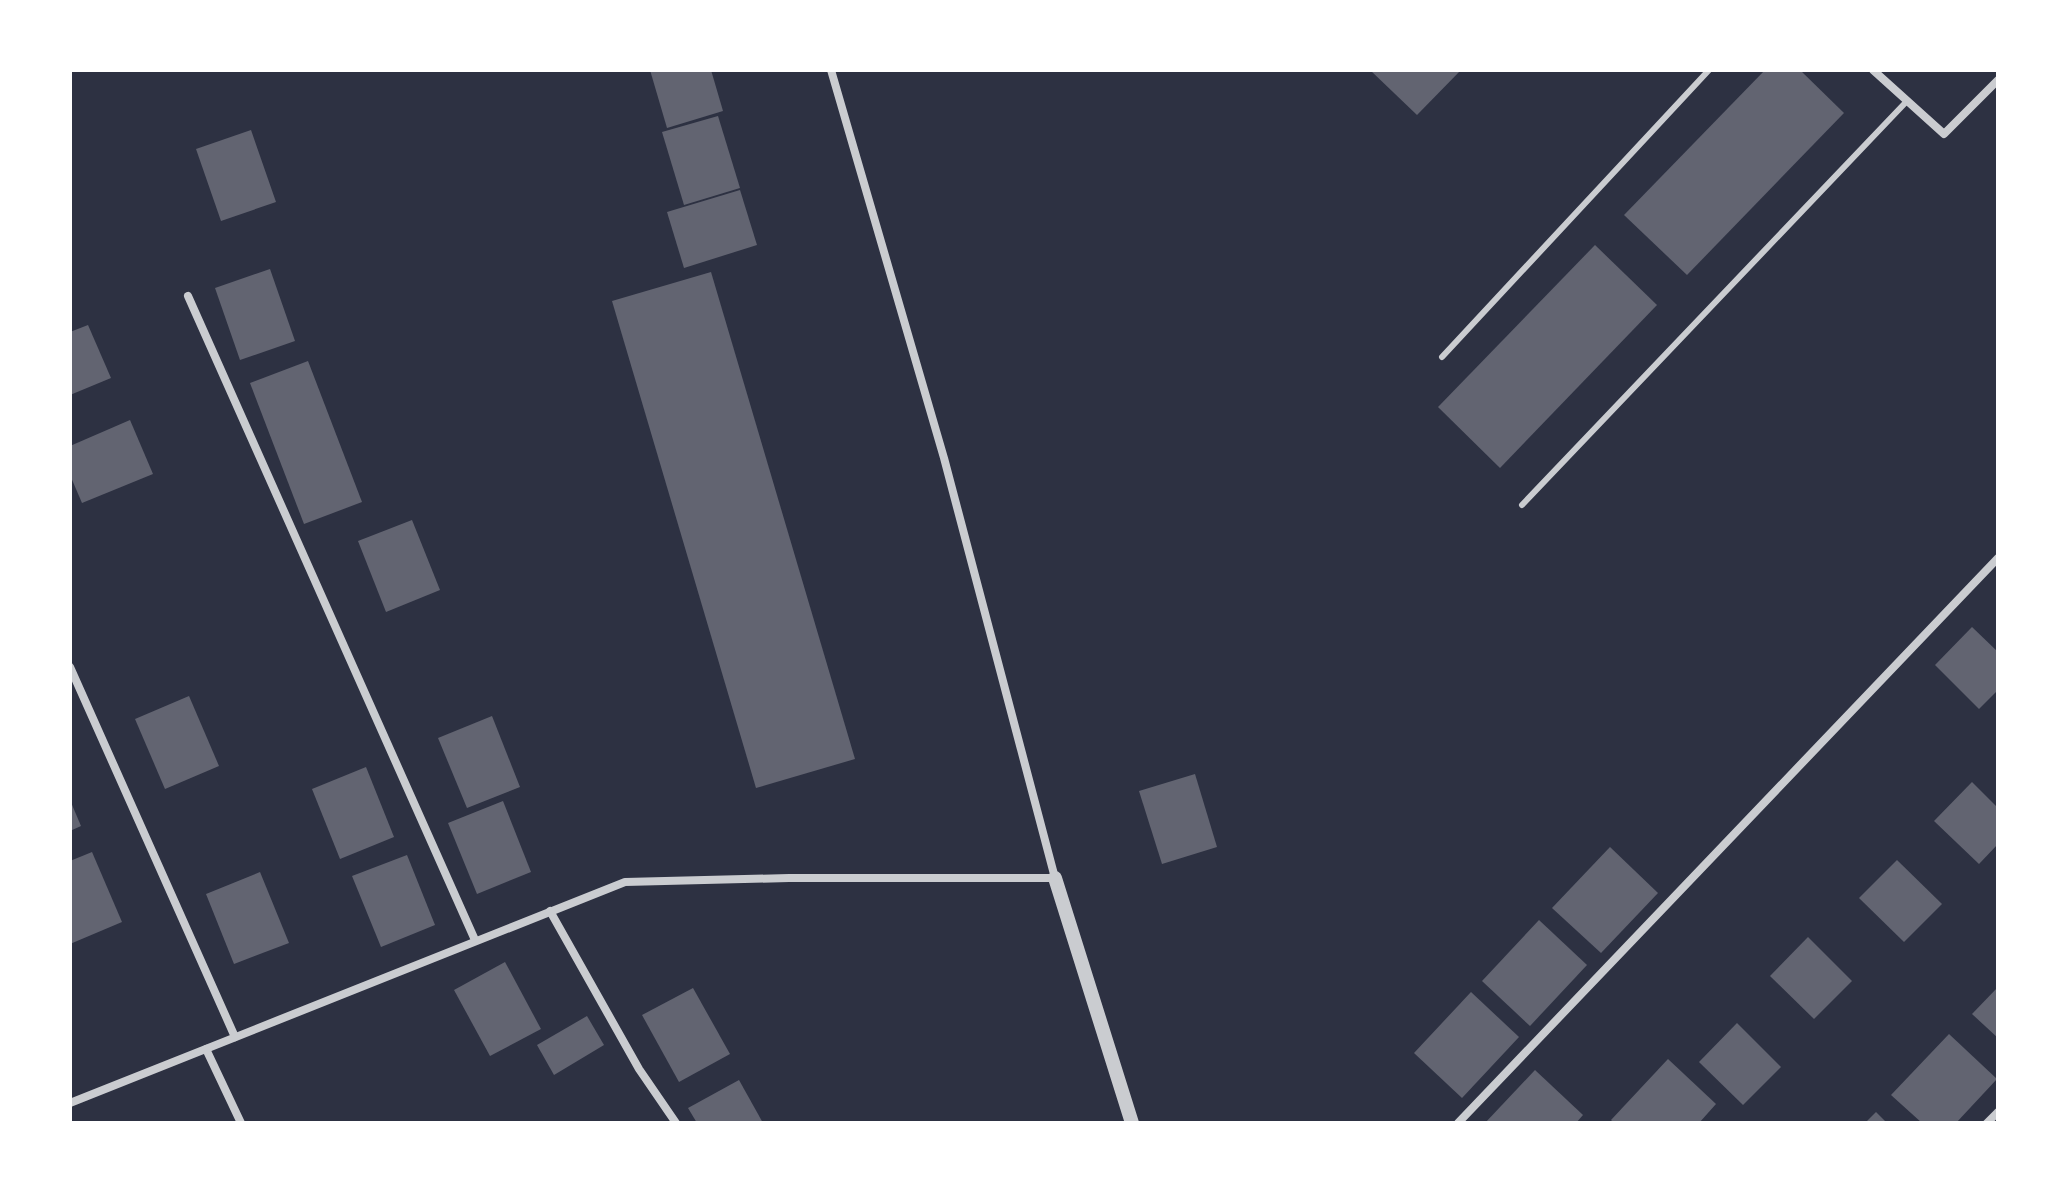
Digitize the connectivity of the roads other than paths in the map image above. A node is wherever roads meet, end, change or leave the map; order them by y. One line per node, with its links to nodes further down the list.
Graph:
1 (831, 70): 11 (street)
2 (1709, 70): 7 (lane)
3 (1873, 70): 5 (street)
4 (1998, 80): 5 (street)
5 (1907, 101): 8 (lane)
6 (188, 296): 13 (street)
7 (1442, 357)
8 (1522, 505)
9 (1998, 558): 21 (street)
10 (70, 667): 14 (street)
11 (1055, 878): 12 (street); 20 (street)
12 (550, 911): 13 (street); 19 (street)
13 (475, 940): 14 (street)
14 (235, 1037): 15 (street)
15 (206, 1049): 16 (street); 18 (street)
16 (70, 1103)
17 (1998, 1112): 22 (street)
18 (241, 1123)
19 (676, 1123)
20 (1132, 1123)
21 (1458, 1123)
22 (1987, 1123)

